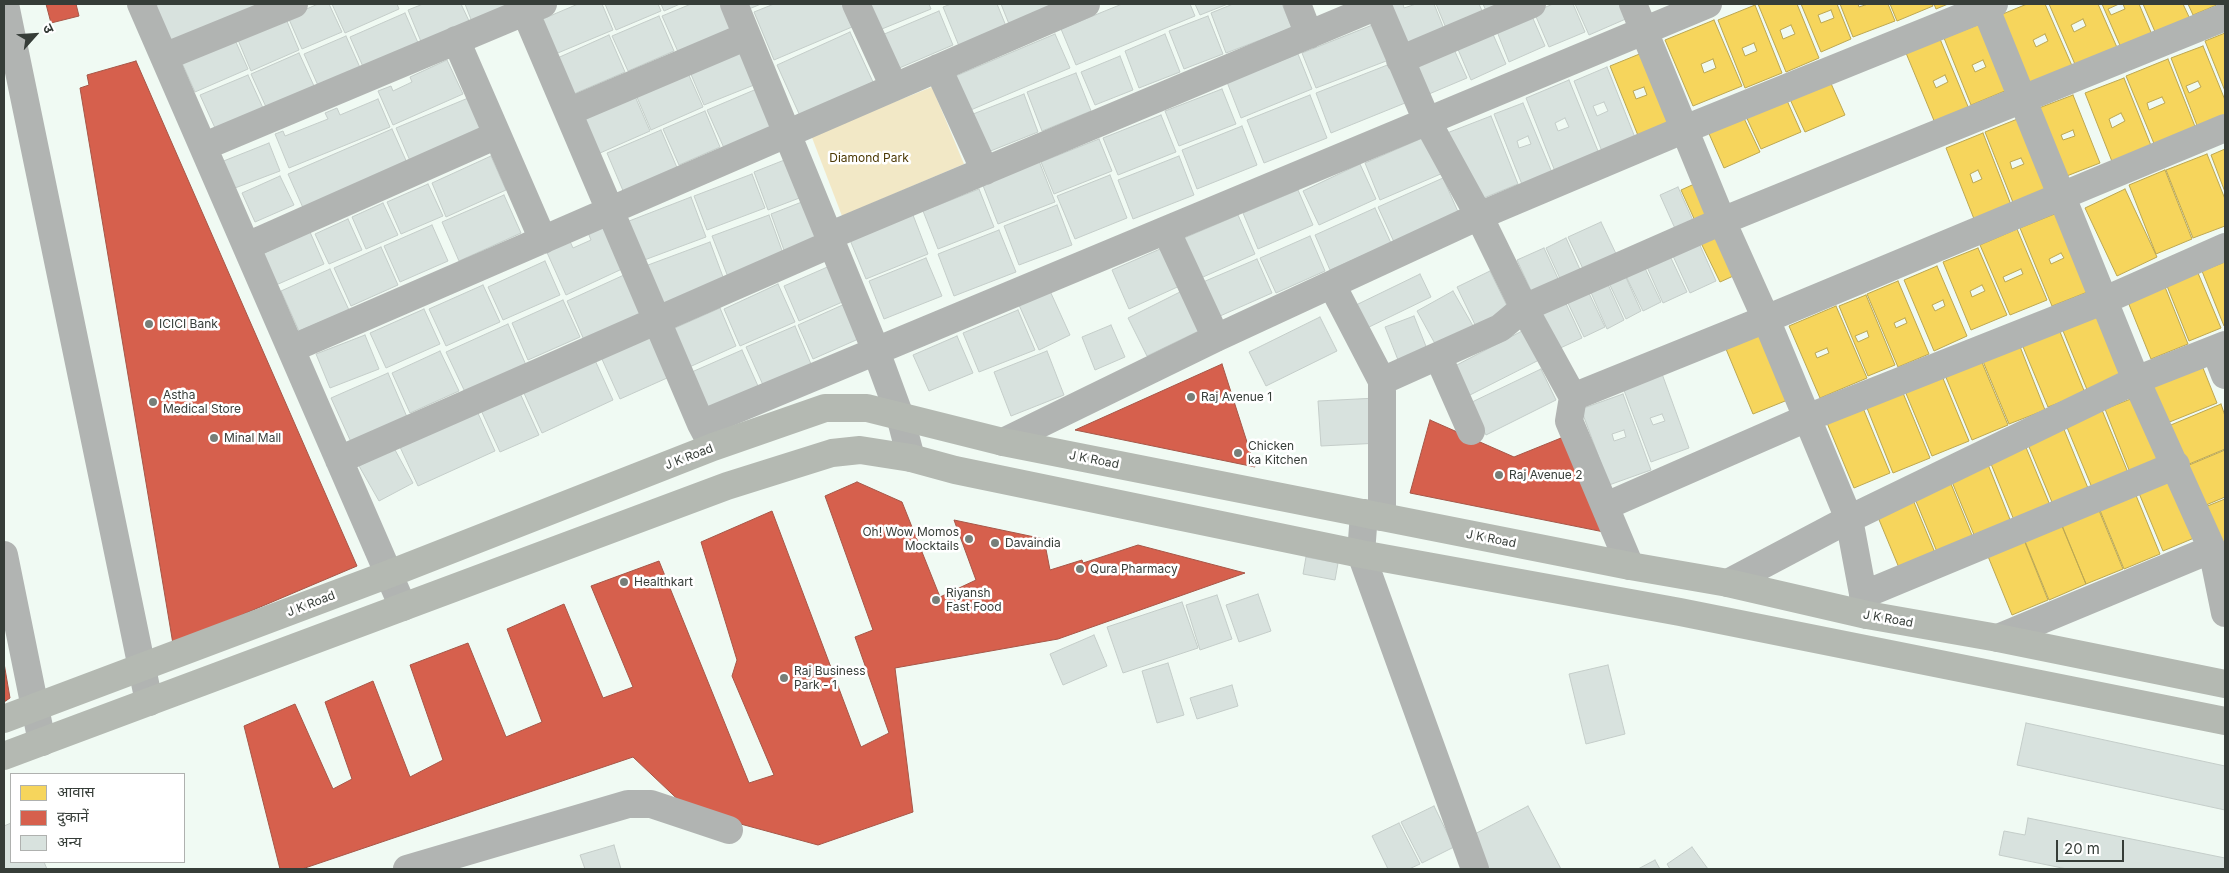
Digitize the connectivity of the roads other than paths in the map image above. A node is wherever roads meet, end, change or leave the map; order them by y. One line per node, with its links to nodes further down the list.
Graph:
1 (5, 4): 80 (street)
2 (141, 4): 19 (street)
3 (292, 4): 19 (street)
4 (734, 4): 17 (street)
5 (856, 4): 22 (street)
6 (1086, 4): 21 (street)
7 (1297, 4): 16 (street)
8 (1532, 4): 20 (street)
9 (1633, 4): 15 (street)
10 (1708, 4): 15 (street)
11 (1377, 5): 16 (street); 20 (street)
12 (1988, 5): 23 (street); 27 (street)
13 (530, 6): 18 (street); 24 (street)
14 (2225, 16): 23 (street)
15 (1644, 30): 25 (street); 27 (street)
16 (1309, 35): 31 (street)
17 (747, 36): 24 (street); 28 (street)
18 (456, 40): 29 (street); 30 (street)
19 (164, 57): 30 (street)
20 (1400, 60): 25 (street)
21 (938, 68): 22 (street); 31 (street)
22 (894, 87): 28 (street)
23 (2024, 100): 32 (street); 35 (street)
24 (568, 112): 33 (street)
25 (1427, 121): 34 (street); 36 (street)
26 (2225, 128): 32 (street)
27 (1686, 129): 34 (street); 35 (street)
28 (787, 134): 33 (street); 38 (street)
29 (497, 135): 37 (street); 39 (street)
30 (205, 146): 39 (street)
31 (984, 171): 38 (street)
32 (2062, 196): 42 (street); 44 (street)
33 (610, 211): 37 (street); 45 (street)
34 (1479, 216): 41 (street); 43 (street)
35 (1722, 221): 43 (street); 44 (street)
36 (1166, 230): 46 (street); 49 (street)
37 (543, 240): 48 (street)
38 (830, 240): 45 (street); 49 (street)
39 (246, 246): 48 (street)
40 (2225, 247): 42 (street)
41 (1332, 285): 46 (street); 53 (street)
42 (2104, 300): 52 (street); 57 (street)
43 (1524, 308): 50 (street); 54 (street)
44 (1766, 319): 54 (street); 57 (street)
45 (657, 320): 59 (street); 63 (street)
46 (1216, 338): 60 (street)
47 (2220, 347): 51 (street); 52 (street)
48 (291, 349): 63 (street)
49 (876, 351): 56 (street); 59 (street)
50 (1438, 356): 53 (street); 58 (street)
51 (2225, 375)
52 (2136, 380): 64 (street); 67 (street)
53 (1382, 381): 66 (street)
54 (1573, 397): 65 (street)
55 (839, 408): 56 (main road, J K Road); 59 (main road, J K Road); 61 (main road)
56 (900, 416): 60 (main road, J K Road); 62 (street)
57 (1807, 418): 65 (street); 67 (street)
58 (1472, 431)
59 (707, 436): 72 (main road, J K Road)
60 (1003, 442): 66 (main road, J K Road)
61 (842, 452): 62 (main road); 75 (main road)
62 (912, 458): 69 (main road)
63 (339, 460): 72 (street)
64 (2176, 465): 68 (street); 74 (street)
65 (1606, 506): 71 (street)
66 (1373, 515): 69 (street); 71 (main road, J K Road)
67 (1849, 519): 73 (street); 74 (street)
68 (2212, 550): 77 (street); 78 (street)
69 (1360, 554): 79 (main road); 90 (street)
70 (4, 555): 83 (street)
71 (1630, 566): 73 (main road, J K Road)
72 (389, 574): 75 (street); 80 (main road, J K Road)
73 (1728, 583): 76 (main road, J K Road)
74 (1865, 605): 76 (main road, J K Road); 78 (main road, J K Road)
75 (403, 607): 82 (main road)
76 (1838, 609): 79 (main road)
77 (2225, 613)
78 (1998, 638): 81 (main road, J K Road)
79 (1830, 642): 85 (main road)
80 (143, 668): 82 (street); 83 (main road, J K Road)
81 (2225, 684)
82 (149, 702): 86 (main road)
83 (35, 708): 84 (main road, J K Road); 86 (street)
84 (4, 719)
85 (2225, 721)
86 (42, 742): 87 (main road)
87 (4, 756)
88 (729, 830): 89 (street)
89 (407, 869)
90 (1475, 869)

